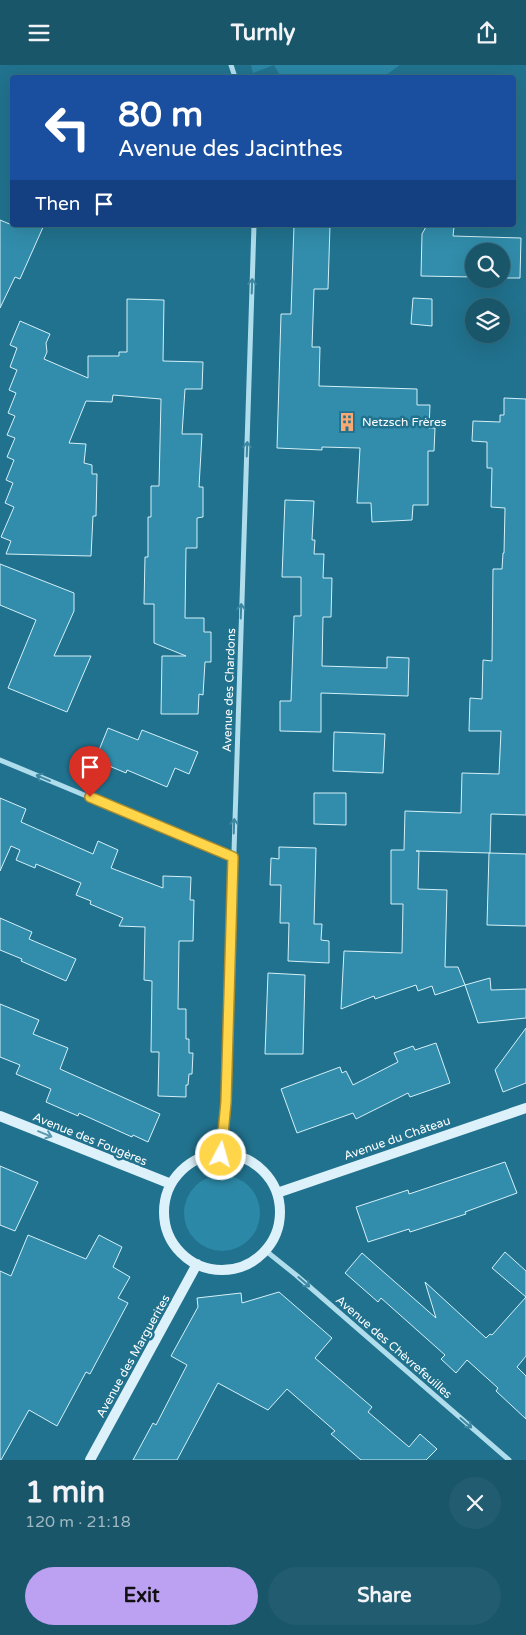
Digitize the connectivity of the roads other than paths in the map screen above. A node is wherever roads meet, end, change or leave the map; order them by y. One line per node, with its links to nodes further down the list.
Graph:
1 (254, 227): 3 (street, Avenue des Chardons, one-way to 1)
2 (0, 760): 3 (street, one-way to 2)
3 (233, 857): 6 (street, Avenue des Chardons)
4 (526, 1107): 8 (street, Avenue du Château)
5 (0, 1116): 7 (street, Avenue des Fougères, one-way to 7)
6 (221, 1155): 7 (street); 8 (street)
7 (171, 1184): 10 (street)
8 (277, 1193): 9 (street)
9 (266, 1251): 10 (street); 12 (street, Avenue des Chèvrefeuilles, one-way to 12)
10 (197, 1264): 11 (street, Avenue des Marguerites)
11 (90, 1460)
12 (509, 1460)

